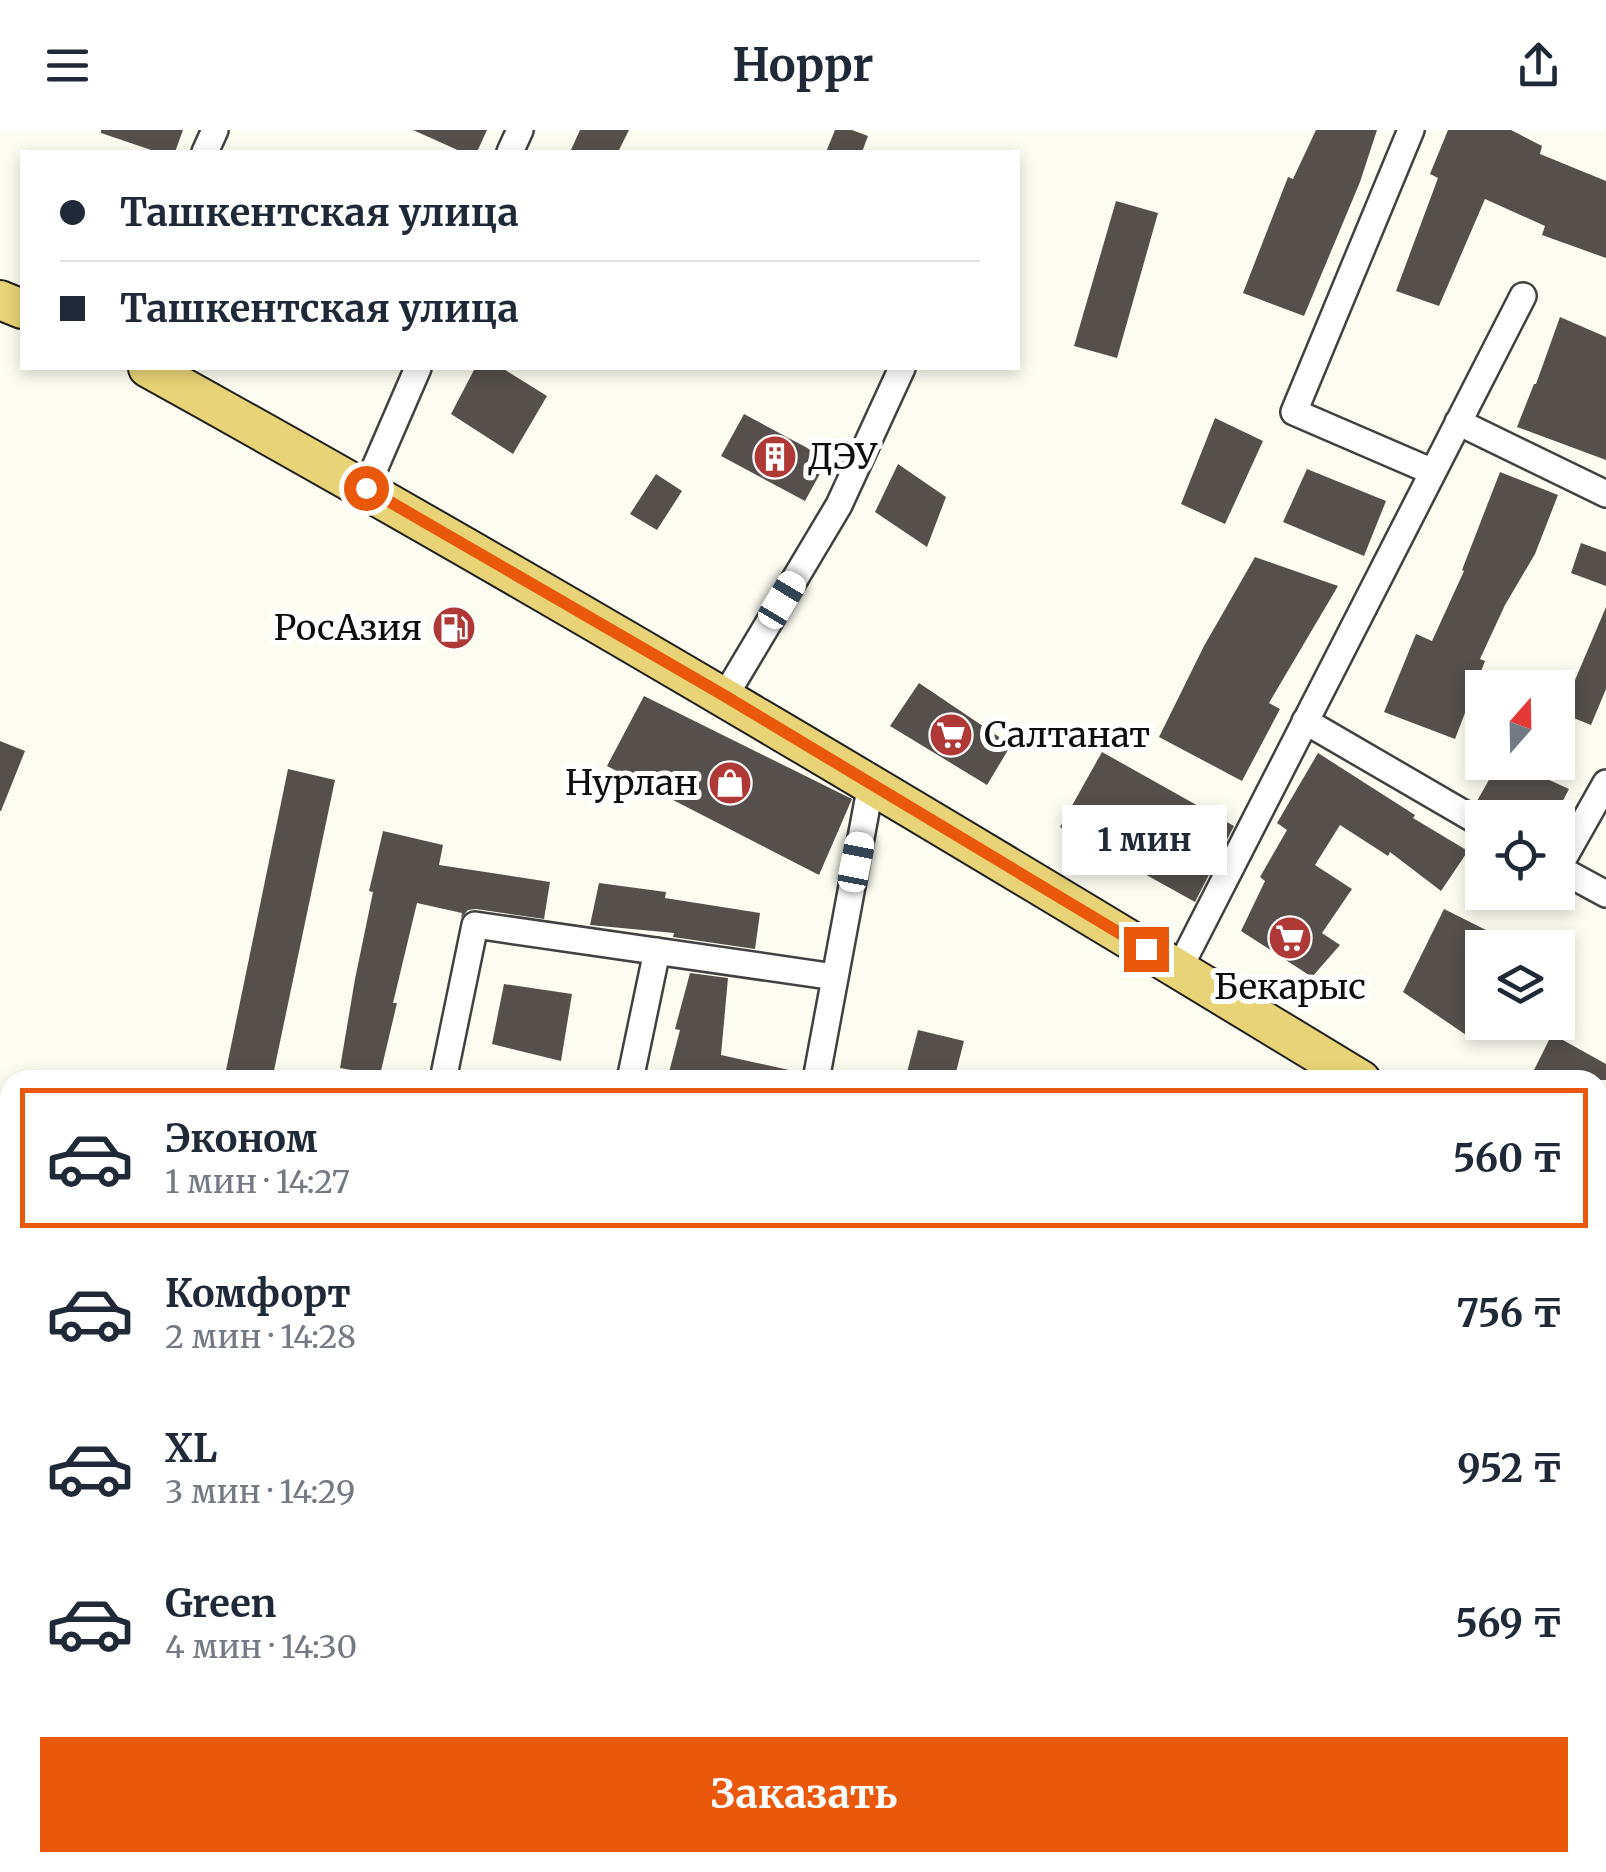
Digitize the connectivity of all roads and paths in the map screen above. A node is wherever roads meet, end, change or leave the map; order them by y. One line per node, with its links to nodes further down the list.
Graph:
1 (1411, 130): 7 (street)
2 (1523, 296): 6 (street)
3 (152, 370): 8 (main road)
4 (417, 370): 8 (street)
5 (901, 370): 10 (street)
6 (1458, 422): 7 (street); 9 (street)
7 (1433, 472): 11 (street)
8 (366, 488): 10 (main road)
9 (1606, 494)
10 (725, 696): 13 (main road)
11 (1304, 721): 14 (street); 19 (street)
12 (1606, 783): 15 (street)
13 (870, 784): 19 (main road); 20 (street)
14 (1465, 814)
15 (1575, 838)
16 (1575, 877): 17 (street)
17 (1606, 894)
18 (657, 951): 20 (street); 21 (street); 22 (street)
19 (1179, 969): 24 (main road)
20 (835, 977): 23 (street)
21 (446, 1070)
22 (632, 1070)
23 (818, 1070)
24 (1345, 1070)

